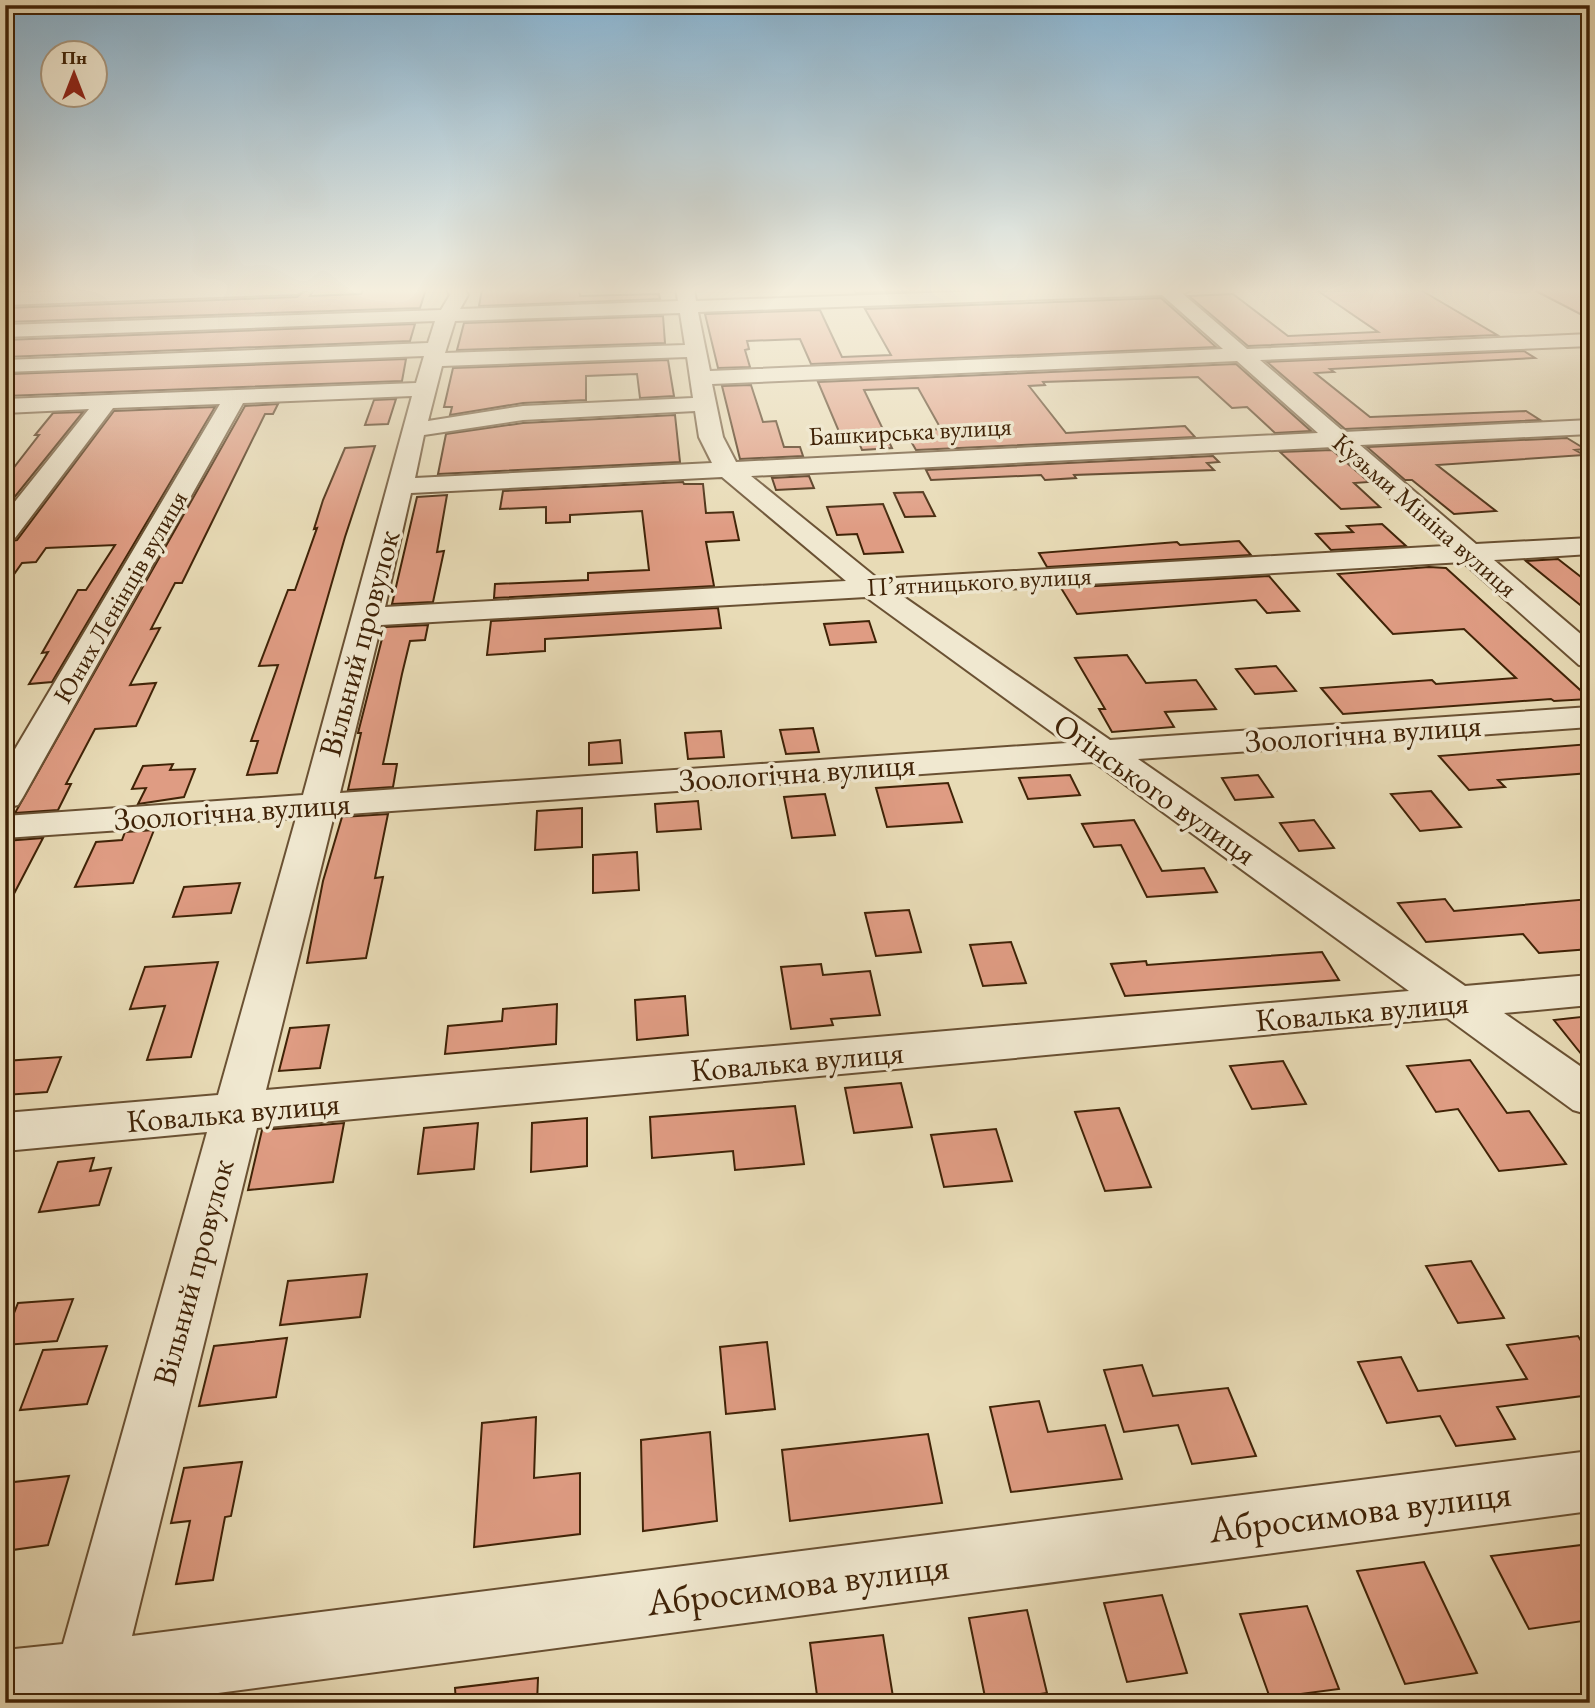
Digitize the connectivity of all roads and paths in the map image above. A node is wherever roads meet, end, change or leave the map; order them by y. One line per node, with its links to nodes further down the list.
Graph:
1 (325, 369): 7 (street)
2 (436, 369): 12 (street, Вільний провулок)
3 (698, 369): 6 (street)
4 (904, 369): 6 (street)
5 (1257, 369): 13 (street, Кузьми Мініна вулиця)
6 (700, 377): 9 (street)
7 (236, 396): 8 (street); 24 (street, Юних Ленінців вулиця)
8 (106, 402): 10 (street); 16 (street)
9 (705, 404): 12 (street); 14 (street)
10 (5, 406)
11 (1590, 427): 13 (street, Башкирська вулиця)
12 (414, 430): 15 (street, Вільний провулок)
13 (1339, 439): 14 (street, Башкирська вулиця); 18 (street, Кузьми Мініна вулиця)
14 (728, 470): 15 (street, Башкирська вулиця); 19 (street, Огінського вулиця)
15 (400, 486): 20 (street, Вільний провулок)
16 (5, 532)
17 (1590, 546): 18 (street, П’ятницького вулиця)
18 (1469, 552): 19 (street, П’ятницького вулиця); 21 (street, Кузьми Мініна вулиця)
19 (871, 587): 20 (street, П’ятницького вулиця); 23 (street, Огінського вулиця)
20 (368, 617): 25 (street, Вільний провулок)
21 (1590, 658)
22 (1590, 717): 23 (street, Зоологічна вулиця)
23 (1102, 751): 25 (street, Зоологічна вулиця); 28 (street, Огінського вулиця)
24 (5, 797)
25 (315, 806): 26 (street, Зоологічна вулиця); 30 (street, Вільний провулок)
26 (5, 827)
27 (1590, 990): 28 (street, Ковалька вулиця)
28 (1456, 1002): 29 (street, Огінського вулиця); 30 (street, Ковалька вулиця)
29 (1590, 1097)
30 (235, 1112): 31 (street, Ковалька вулиця); 34 (street, Вільний провулок)
31 (5, 1132)
32 (1590, 1481): 34 (street, Абросимова вулиця)
33 (5, 1684): 34 (street, Абросимова вулиця)
34 (84, 1689)

